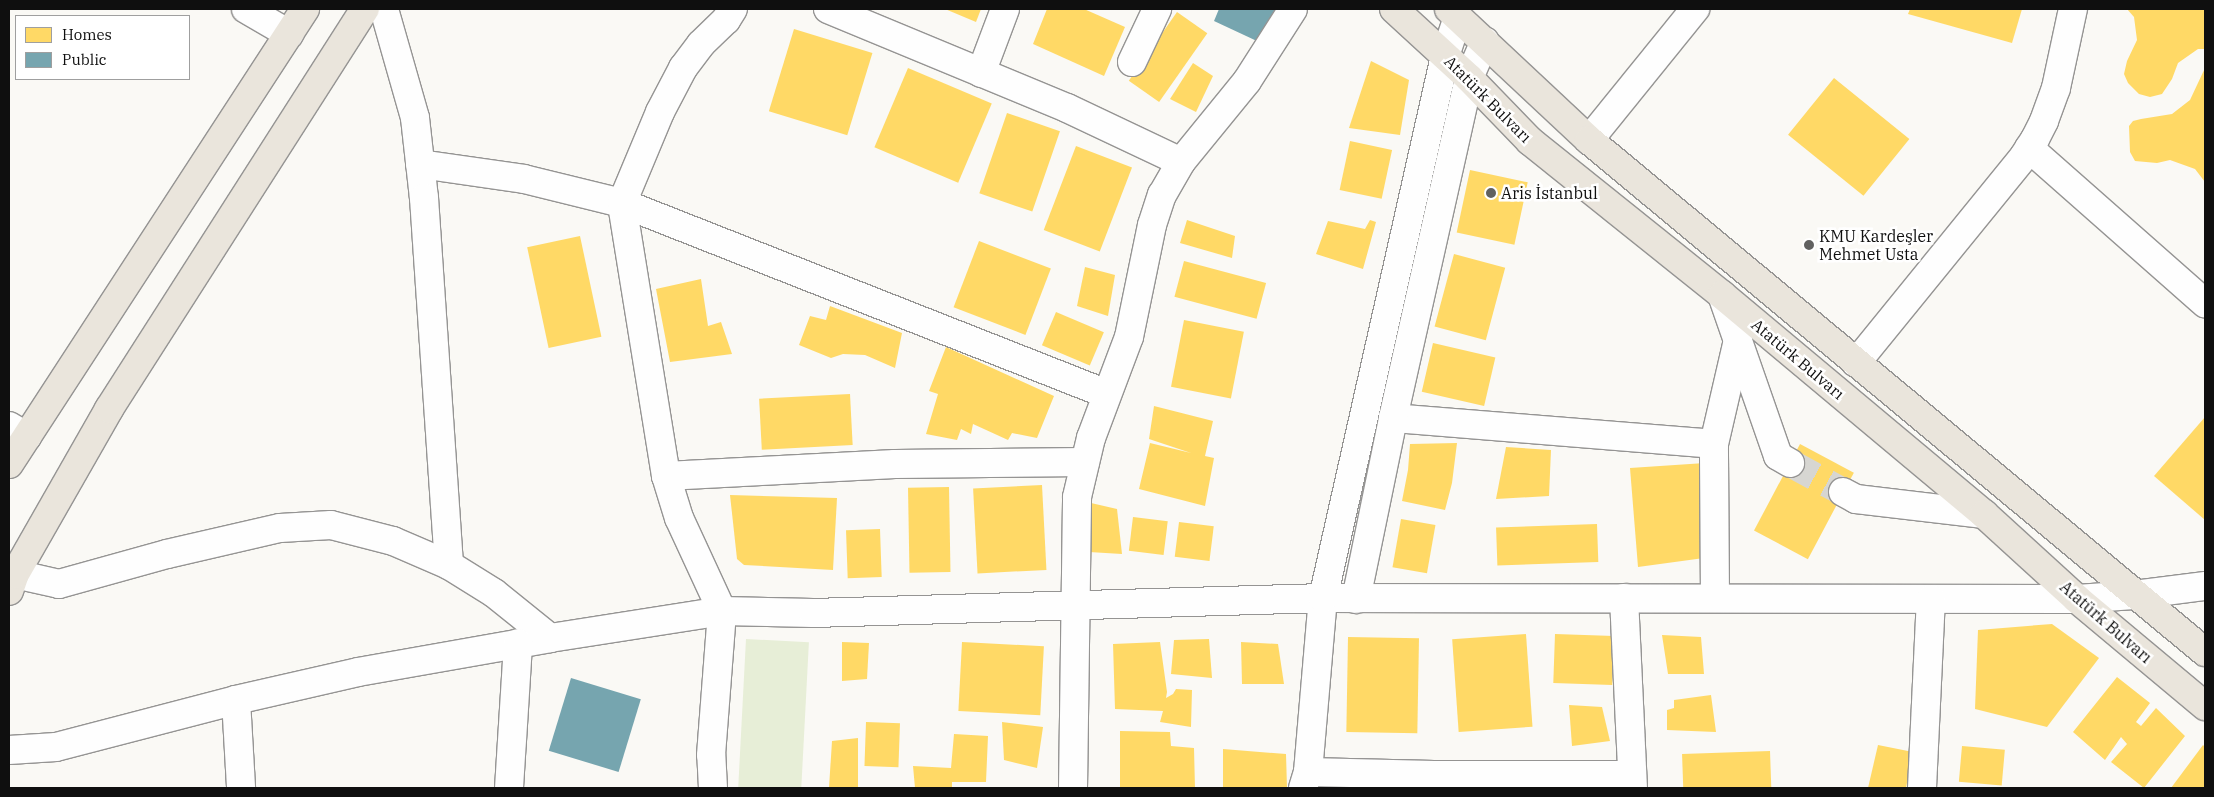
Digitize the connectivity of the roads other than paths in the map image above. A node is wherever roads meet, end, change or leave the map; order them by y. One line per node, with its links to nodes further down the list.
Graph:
1 (246, 9): 14 (street)
2 (305, 9): 14 (main road)
3 (365, 9): 40 (main road)
4 (384, 9): 23 (street)
5 (734, 9): 24 (street)
6 (828, 9): 18 (street)
7 (1004, 9): 18 (street)
8 (1157, 9): 17 (street)
9 (1293, 9): 22 (street)
10 (1394, 9): 16 (main road, Atatürk Bulvarı)
11 (1695, 9): 20 (street)
12 (2073, 9): 21 (street)
13 (1454, 13): 15 (main road); 16 (street)
14 (289, 34): 31 (main road)
15 (1485, 41): 19 (street); 20 (main road)
16 (1445, 56): 19 (main road, Atatürk Bulvarı); 43 (street)
17 (1132, 62)
18 (981, 72): 22 (street)
19 (1469, 78): 25 (main road, Atatürk Bulvarı); 30 (street)
20 (1590, 140): 28 (main road)
21 (2029, 148): 26 (street); 28 (street)
22 (1181, 162): 29 (street)
23 (420, 164): 24 (street); 39 (street)
24 (622, 203): 29 (street); 36 (street)
25 (1722, 295): 27 (street); 38 (main road, Atatürk Bulvarı)
26 (2205, 303)
27 (1738, 340): 32 (street); 34 (street)
28 (1856, 362): 42 (main road)
29 (1107, 394): 33 (street)
30 (1393, 418): 32 (street); 47 (street)
31 (18, 431): 35 (main road)
32 (1714, 444): 45 (street)
33 (1085, 462): 36 (street); 49 (street)
34 (1790, 463)
35 (9, 464)
36 (666, 476): 50 (street)
37 (1843, 492): 38 (street)
38 (1984, 514): 48 (main road, Atatürk Bulvarı)
39 (449, 565): 40 (street); 51 (street)
40 (12, 582)
41 (2205, 586): 42 (street)
42 (2134, 596): 48 (street); 53 (main road)
43 (1323, 598): 47 (street); 49 (street); 57 (street)
44 (1624, 598): 45 (street); 47 (street); 59 (street)
45 (1715, 598): 46 (street)
46 (1931, 598): 48 (street); 64 (street)
47 (1356, 599)
48 (2077, 599): 55 (main road, Atatürk Bulvarı)
49 (1074, 605): 50 (street); 63 (street)
50 (722, 611): 51 (street); 62 (street)
51 (550, 638): 52 (street)
52 (518, 643): 54 (street); 61 (street)
53 (2205, 652)
54 (236, 700): 56 (street); 60 (street)
55 (2205, 706)
56 (9, 750)
57 (1305, 780): 58 (street)
58 (1434, 782): 59 (street)
59 (1632, 782)
60 (241, 788)
61 (509, 788)
62 (713, 788)
63 (1073, 788)
64 (1922, 788)

